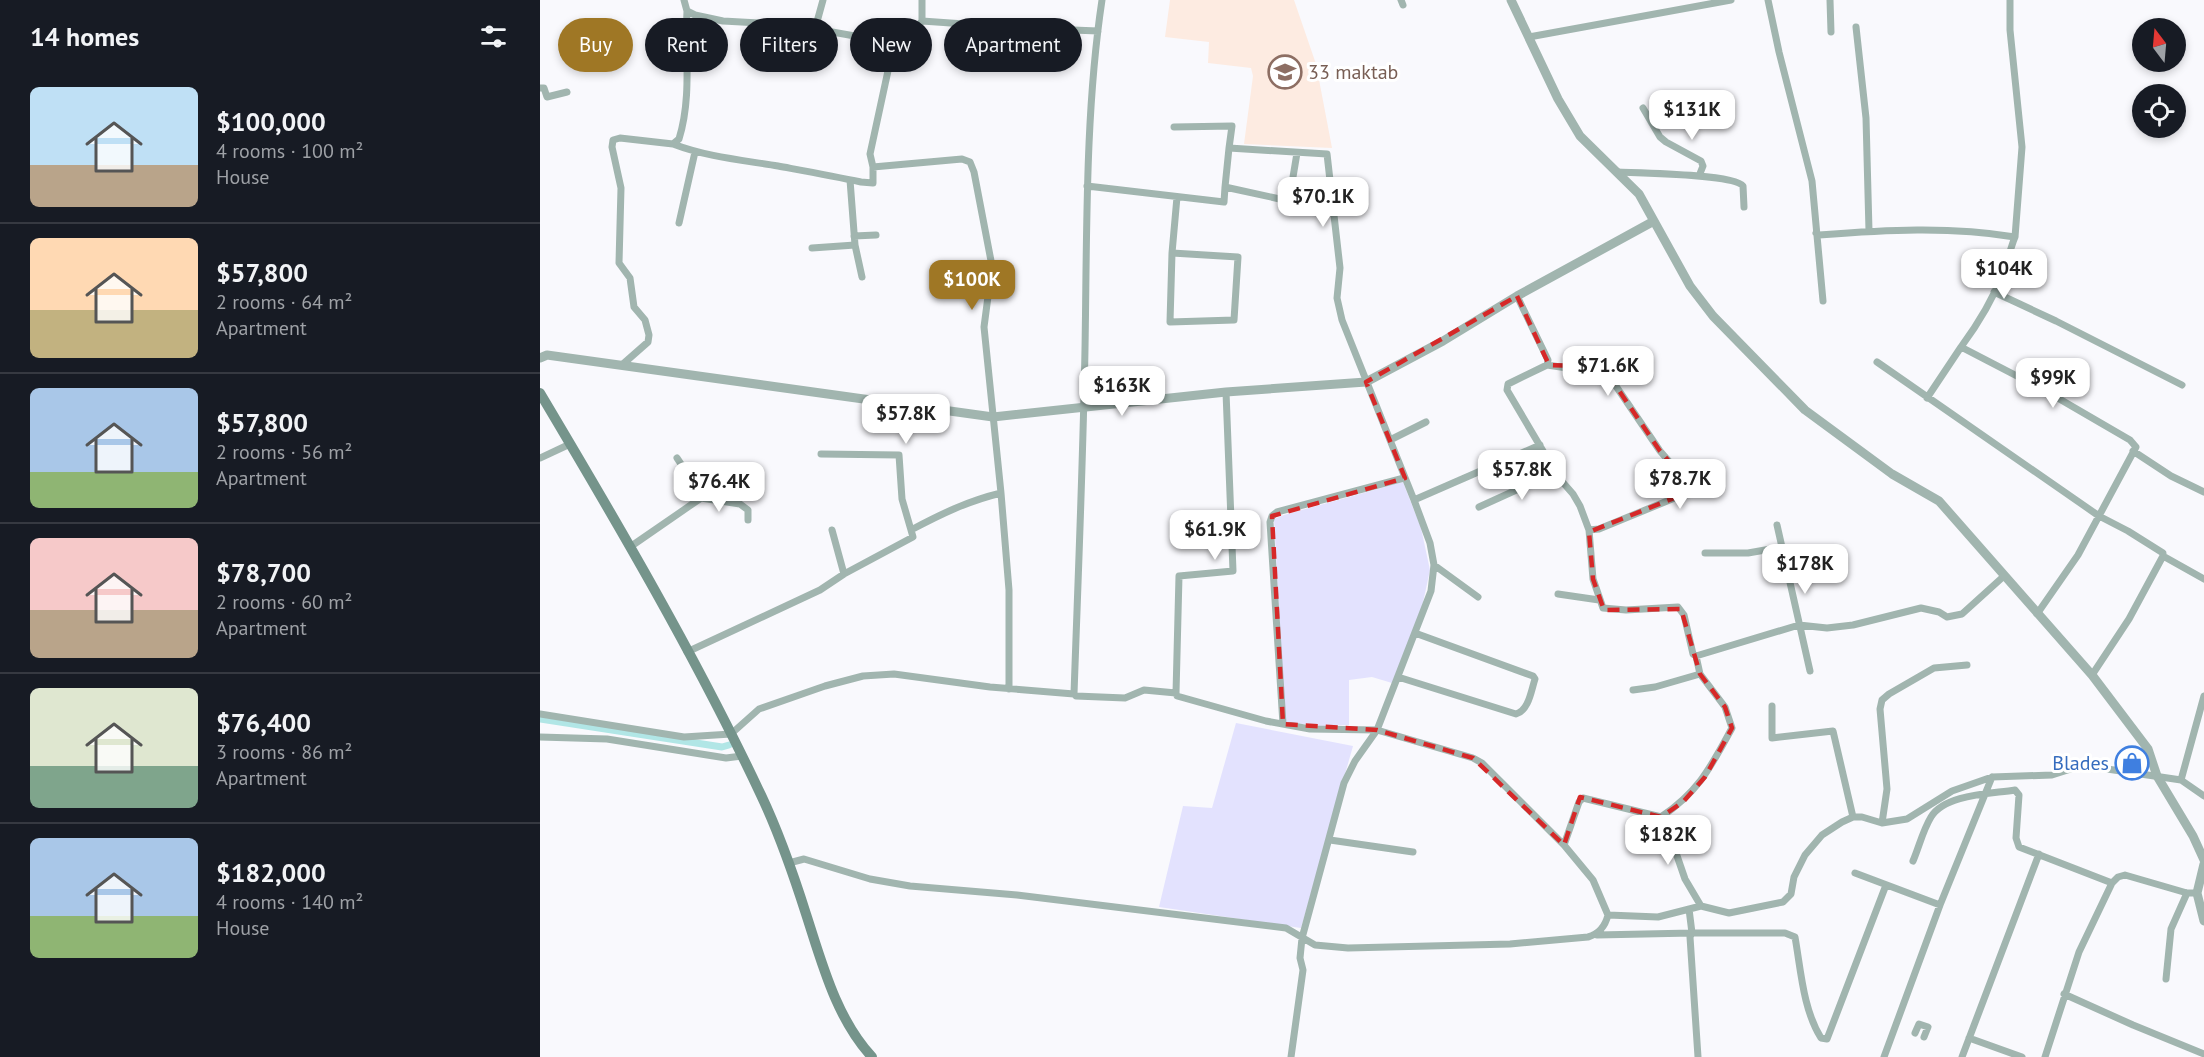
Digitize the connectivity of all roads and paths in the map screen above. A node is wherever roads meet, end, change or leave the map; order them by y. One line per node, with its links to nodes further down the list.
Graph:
1 (684, 0): 10 (street)
2 (823, 0): 11 (street)
3 (922, 0): 12 (street)
4 (1102, 0): 16 (street)
5 (1511, 0): 18 (street)
6 (1731, 0): 18 (street)
7 (1768, 0): 39 (street)
8 (1830, 0): 17 (street)
9 (2010, 0): 42 (street)
10 (687, 11): 13 (street); 24 (street)
11 (817, 18)
12 (922, 18)
13 (740, 22)
14 (932, 22): 16 (street)
15 (1856, 27): 38 (street)
16 (1098, 31): 32 (street)
17 (1831, 32)
18 (1529, 37): 29 (street)
19 (888, 72): 28 (street)
20 (540, 87): 21 (street)
21 (567, 92)
22 (1643, 108): 30 (street)
23 (1174, 127): 25 (street)
24 (672, 144): 26 (street); 53 (street)
25 (1229, 148): 27 (street); 33 (street)
26 (695, 152): 31 (street); 37 (street)
27 (1297, 153): 33 (street); 55 (street)
28 (873, 167): 31 (street); 61 (street)
29 (1617, 172): 30 (street); 36 (street)
30 (1699, 176): 35 (street)
31 (850, 180): 41 (street)
32 (1088, 186): 34 (street); 60 (street)
33 (1226, 187): 34 (street)
34 (1178, 197): 45 (street)
35 (1744, 207)
36 (1654, 220): 48 (street); 89 (street)
37 (679, 223)
38 (1869, 231): 39 (street); 42 (street)
39 (1816, 233): 49 (street)
40 (876, 235): 41 (street)
41 (854, 236): 43 (street)
42 (2015, 237): 47 (street)
43 (855, 245): 44 (street); 46 (street)
44 (812, 248)
45 (1172, 253): 45 (street)
46 (862, 277)
47 (1994, 292): 50 (street); 56 (street)
48 (1517, 296): 54 (street); 55 (street)
49 (1823, 302)
50 (1961, 347): 59 (street); 66 (street)
51 (540, 358): 53 (street)
52 (1876, 362): 59 (street)
53 (623, 364): 61 (street)
54 (1547, 364): 65 (street); 82 (street)
55 (1366, 382): 57 (street); 63 (street)
56 (2182, 385)
57 (1226, 392): 60 (street); 106 (street)
58 (540, 393): 64 (main road)
59 (1928, 398): 77 (street)
60 (1084, 406): 61 (street); 107 (street)
61 (993, 417): 73 (street)
62 (1426, 422): 63 (street)
63 (1390, 440): 71 (street)
64 (570, 444): 68 (street); 83 (main road)
65 (1540, 445): 70 (street); 75 (street)
66 (2133, 452): 72 (street); 77 (street)
67 (821, 454): 81 (street)
68 (540, 458)
69 (677, 458): 74 (street)
70 (1556, 472): 76 (street); 82 (street)
71 (1404, 478): 75 (street); 111 (street)
72 (2204, 492)
73 (1001, 493): 81 (street); 104 (street)
74 (701, 498): 78 (street); 83 (street)
75 (1414, 500): 87 (street)
76 (1479, 507)
77 (2099, 516): 86 (street); 94 (street)
78 (748, 520)
79 (1777, 525): 84 (street)
80 (832, 530): 88 (street)
81 (911, 530): 88 (street)
82 (1589, 530): 93 (street)
83 (630, 547): 97 (main road)
84 (1782, 547): 85 (street); 95 (street)
85 (1705, 553)
86 (2163, 556): 90 (street); 102 (street)
87 (1434, 565): 92 (street); 96 (street)
88 (844, 574): 97 (street)
89 (2004, 576): 94 (street); 95 (street)
90 (2204, 579)
91 (1558, 594): 93 (street)
92 (1478, 597)
93 (1599, 600): 98 (street)
94 (2037, 614): 102 (street)
95 (1799, 625): 98 (street); 100 (street)
96 (1415, 633): 103 (street); 103 (street)
97 (687, 652): 113 (main road)
98 (1696, 656): 101 (street)
99 (1967, 665): 123 (street)
100 (1810, 671)
101 (1700, 674): 105 (street); 121 (street)
102 (2092, 675): 116 (street)
103 (1398, 677): 112 (street)
104 (1009, 689): 107 (street); 113 (street)
105 (1633, 690)
106 (1176, 693): 107 (street); 111 (street)
107 (1074, 694)
108 (2204, 696): 118 (street)
109 (1772, 706): 122 (street)
110 (540, 714): 113 (street)
111 (1283, 724): 112 (street)
112 (1377, 730): 124 (street); 125 (street)
113 (731, 735): 115 (main road)
114 (540, 737): 115 (street)
115 (742, 756): 129 (main road)
116 (2157, 776): 117 (street); 118 (street); 130 (street)
117 (1992, 777): 119 (street); 123 (street)
118 (2181, 780): 120 (street)
119 (1983, 795): 127 (street); 128 (street); 135 (street)
120 (2204, 796)
121 (1661, 817): 125 (street); 136 (street)
122 (1853, 817): 123 (street); 136 (street)
123 (1882, 823)
124 (1330, 840): 126 (street); 142 (street)
125 (1564, 844): 138 (street)
126 (1413, 852)
127 (2039, 854): 132 (street); 147 (street)
128 (1913, 861)
129 (789, 862): 142 (street); 149 (main road)
130 (2204, 862): 134 (street)
131 (1855, 873): 133 (street)
132 (2112, 883): 134 (street); 144 (street)
133 (1886, 885): 135 (street); 140 (street)
134 (2192, 893): 139 (street); 143 (street)
135 (1940, 904): 152 (street)
136 (1701, 906): 137 (street)
137 (1689, 909): 138 (street); 140 (street)
138 (1608, 915): 141 (street)
139 (2204, 921)
140 (1692, 933): 141 (street); 151 (street)
141 (1597, 934): 142 (street)
142 (1302, 938): 150 (street)
143 (2166, 979)
144 (2064, 994): 148 (street); 155 (street)
145 (1915, 1033): 146 (street)
146 (1924, 1037)
147 (1969, 1038): 153 (street); 154 (street)
148 (2204, 1054)
149 (872, 1057)
150 (1291, 1057)
151 (1698, 1057)
152 (1884, 1057)
153 (1962, 1057)
154 (2022, 1057)
155 (2045, 1057)

